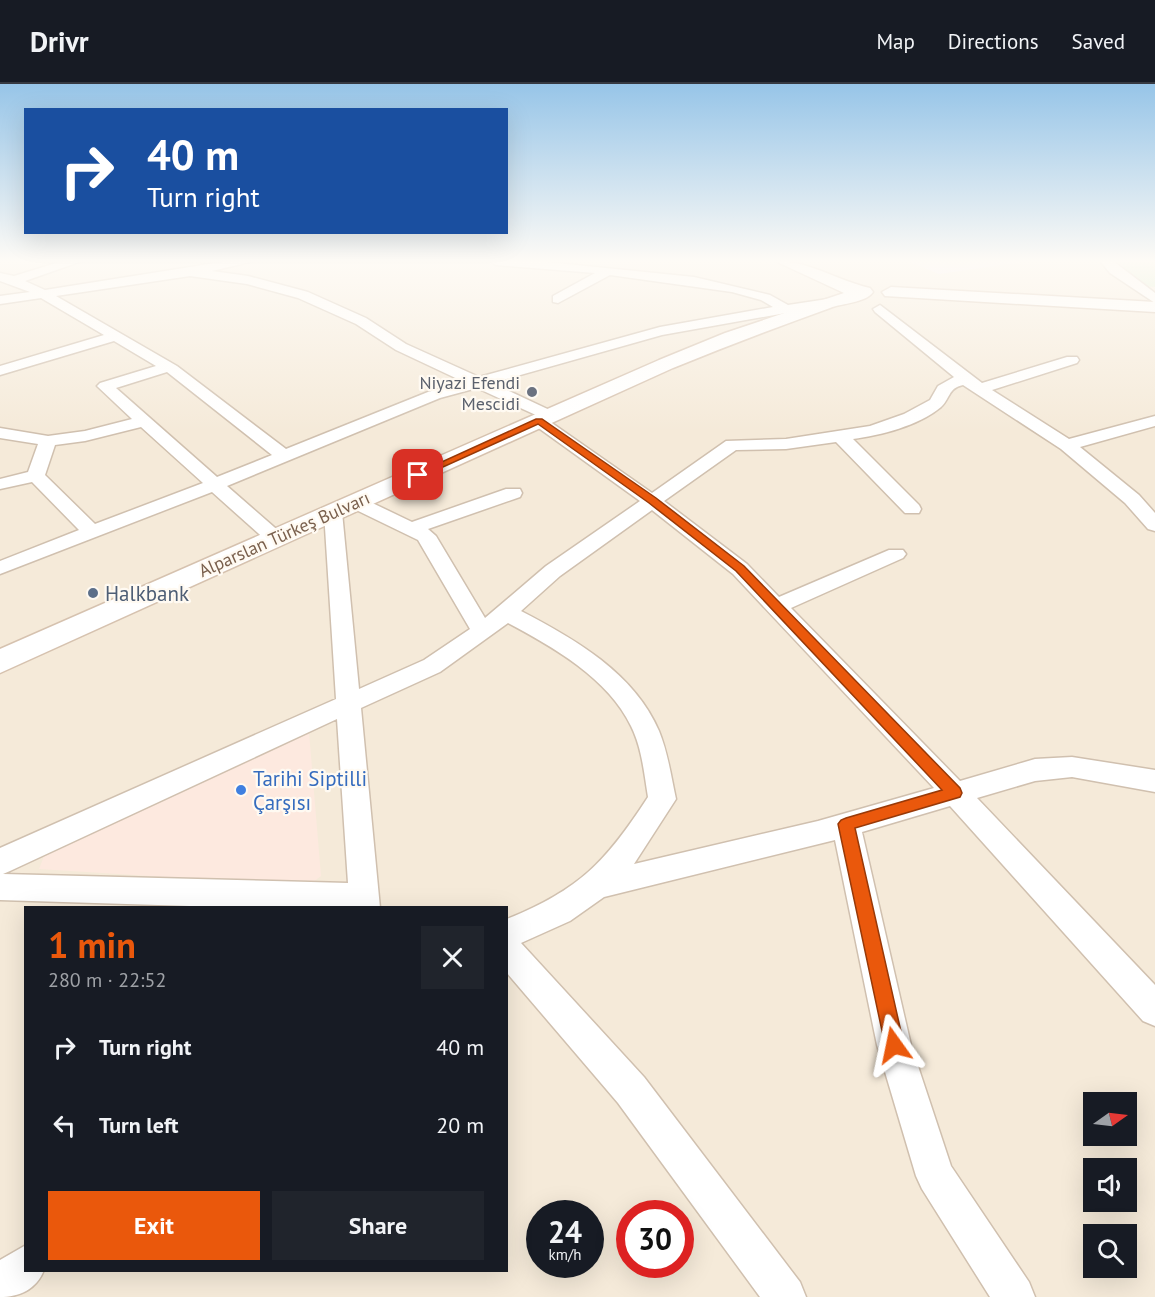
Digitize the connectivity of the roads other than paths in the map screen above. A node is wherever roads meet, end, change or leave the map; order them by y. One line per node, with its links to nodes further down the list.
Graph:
1 (86, 318): 6 (street)
2 (353, 318): 10 (street)
3 (747, 318): 10 (street)
4 (777, 318): 12 (main road, Alparslan Türkeş Bulvarı)
5 (898, 318): 11 (street)
6 (117, 336): 8 (street); 9 (street)
7 (1072, 360): 11 (street)
8 (168, 367): 13 (street); 19 (street)
9 (0, 371)
10 (481, 384): 12 (street); 19 (street)
11 (973, 385): 16 (street); 18 (street)
12 (544, 418): 24 (street); 25 (main road, Alparslan Türkeş Bulvarı)
13 (143, 421): 17 (street); 22 (street)
14 (1155, 421): 18 (street)
15 (0, 433): 17 (street)
16 (840, 436): 24 (street); 26 (street)
17 (48, 441): 20 (street)
18 (1067, 445): 28 (street)
19 (284, 456): 22 (street)
20 (36, 476): 21 (street); 30 (street)
21 (0, 484)
22 (214, 484): 30 (street); 31 (street)
23 (513, 494): 29 (street)
24 (652, 501): 34 (street); 35 (street)
25 (357, 503): 27 (main road, Alparslan Türkeş Bulvarı); 29 (street)
26 (912, 509)
27 (333, 512): 31 (main road, Alparslan Türkeş Bulvarı); 38 (street)
28 (1155, 525)
29 (413, 528): 36 (street)
30 (92, 532): 33 (street)
31 (275, 538): 37 (main road, Alparslan Türkeş Bulvarı)
32 (896, 554): 34 (street)
33 (0, 568)
34 (777, 606): 40 (street)
35 (506, 613): 36 (street); 43 (street)
36 (482, 631): 38 (street)
37 (0, 662)
38 (348, 703): 42 (street); 45 (street)
39 (1155, 781): 40 (street)
40 (954, 793): 41 (street); 48 (street)
41 (846, 824): 43 (street); 52 (street)
42 (0, 862)
43 (595, 886): 46 (street)
44 (0, 887): 45 (street)
45 (364, 902)
46 (508, 934)
47 (508, 951): 51 (street)
48 (1155, 1009)
49 (24, 1267): 50 (street)
50 (0, 1286)
51 (784, 1297)
52 (1014, 1297)

